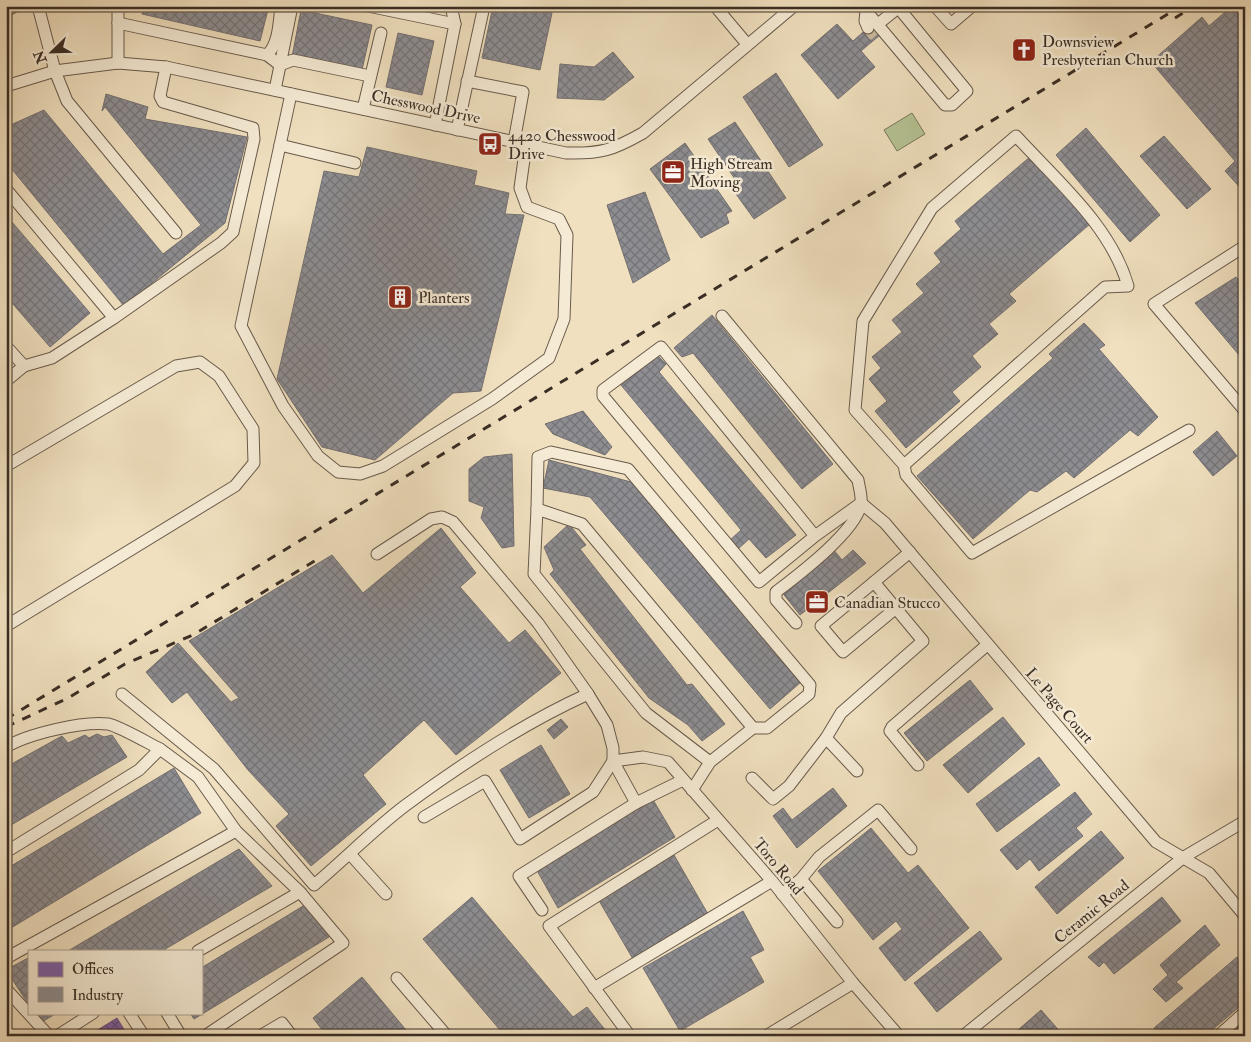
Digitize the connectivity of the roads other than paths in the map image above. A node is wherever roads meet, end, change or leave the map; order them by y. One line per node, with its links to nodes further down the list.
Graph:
1 (15, 6): 16 (street)
2 (38, 6): 28 (street)
3 (118, 6): 17 (street)
4 (281, 6): 24 (street)
5 (292, 6): 26 (street)
6 (368, 6): 15 (street)
7 (451, 6): 18 (street)
8 (484, 6): 30 (street)
9 (715, 6): 23 (street)
10 (794, 6): 23 (street, Chesswood Drive)
11 (935, 6): 12 (street)
12 (972, 6)
13 (897, 7): 19 (street); 22 (street)
14 (864, 8): 19 (street)
15 (392, 9): 18 (street)
16 (6, 11)
17 (118, 23): 24 (street); 25 (street)
18 (456, 24): 35 (street)
19 (873, 26): 22 (street)
20 (381, 33): 29 (street)
21 (876, 38): 22 (street)
22 (891, 39)
23 (747, 44): 39 (street, Chesswood Drive)
24 (267, 55): 26 (street)
25 (118, 63): 27 (street, Chesswood Drive); 28 (street, Chesswood Drive)
26 (280, 65): 29 (street); 32 (street)
27 (166, 67): 32 (street, Chesswood Drive); 45 (street)
28 (55, 71): 31 (street, Chesswood Drive); 42 (street)
29 (370, 76): 34 (street)
30 (468, 81): 36 (street); 37 (street)
31 (6, 86)
32 (275, 90): 33 (street, Chesswood Drive)
33 (291, 94): 34 (street, Chesswood Drive); 38 (street)
34 (363, 109): 35 (street, Chesswood Drive)
35 (435, 125): 36 (street, Chesswood Drive)
36 (457, 130): 37 (street, Chesswood Drive)
37 (514, 142): 39 (street, Chesswood Drive)
38 (280, 145): 39 (street); 40 (street)
39 (526, 145)
40 (355, 163)
41 (6, 189): 45 (street)
42 (176, 234)
43 (1245, 246): 49 (street)
44 (722, 316): 53 (street)
45 (114, 318): 47 (street)
46 (6, 346): 47 (street)
47 (24, 366): 48 (street)
48 (6, 381)
49 (1245, 411)
50 (1189, 430): 51 (street)
51 (904, 465): 51 (street)
52 (6, 466): 61 (street)
53 (861, 504): 55 (street); 56 (street, Le Page Court); 60 (street)
54 (537, 509): 65 (street); 65 (street); 70 (street)
55 (815, 536): 55 (street)
56 (910, 552): 58 (street); 62 (street, Le Page Court)
57 (377, 554): 64 (street)
58 (874, 582): 59 (street); 59 (street)
59 (896, 608): 66 (street)
60 (796, 622)
61 (6, 626)
62 (987, 645): 71 (street); 84 (street, Le Page Court)
63 (122, 694): 83 (street)
64 (588, 694): 69 (street); 83 (street)
65 (753, 728): 70 (street)
66 (826, 738): 72 (street); 73 (street)
67 (6, 747): 68 (street)
68 (160, 749): 80 (street); 82 (street)
69 (613, 761): 74 (street, Toro Road); 76 (street); 77 (street)
70 (710, 762): 75 (street)
71 (918, 765)
72 (857, 770)
73 (752, 778)
74 (683, 780): 75 (street, Toro Road); 76 (street)
75 (692, 790): 78 (street, Toro Road)
76 (636, 803): 90 (street)
77 (424, 817)
78 (718, 820): 86 (street, Toro Road); 97 (street)
79 (1245, 820): 84 (street, Ceramic Road)
80 (236, 832): 87 (street); 94 (street)
81 (911, 849): 85 (street)
82 (6, 852)
83 (350, 854): 88 (street)
84 (1184, 857): 91 (street, Le Page Court); 116 (street, Ceramic Road)
85 (801, 879): 89 (street); 92 (street)
86 (772, 881): 89 (street, Toro Road); 97 (street)
87 (300, 892): 93 (street); 109 (street)
88 (386, 894)
89 (782, 894): 96 (street, Toro Road)
90 (542, 910)
91 (1245, 916)
92 (837, 922)
93 (200, 950)
94 (6, 960)
95 (397, 978): 112 (street)
96 (853, 983): 114 (street); 115 (street, Toro Road)
97 (594, 988): 113 (street)
98 (6, 989): 100 (street)
99 (1245, 1012): 117 (street)
100 (28, 1013)
101 (29, 1014): 105 (street)
102 (91, 1014): 106 (street)
103 (130, 1014): 107 (street)
104 (168, 1014): 108 (street)
105 (49, 1036)
106 (56, 1036)
107 (144, 1036)
108 (181, 1036)
109 (205, 1036)
110 (260, 1036): 111 (street)
111 (292, 1036)
112 (447, 1036)
113 (630, 1036)
114 (766, 1036)
115 (899, 1036)
116 (963, 1036)
117 (1218, 1036)

